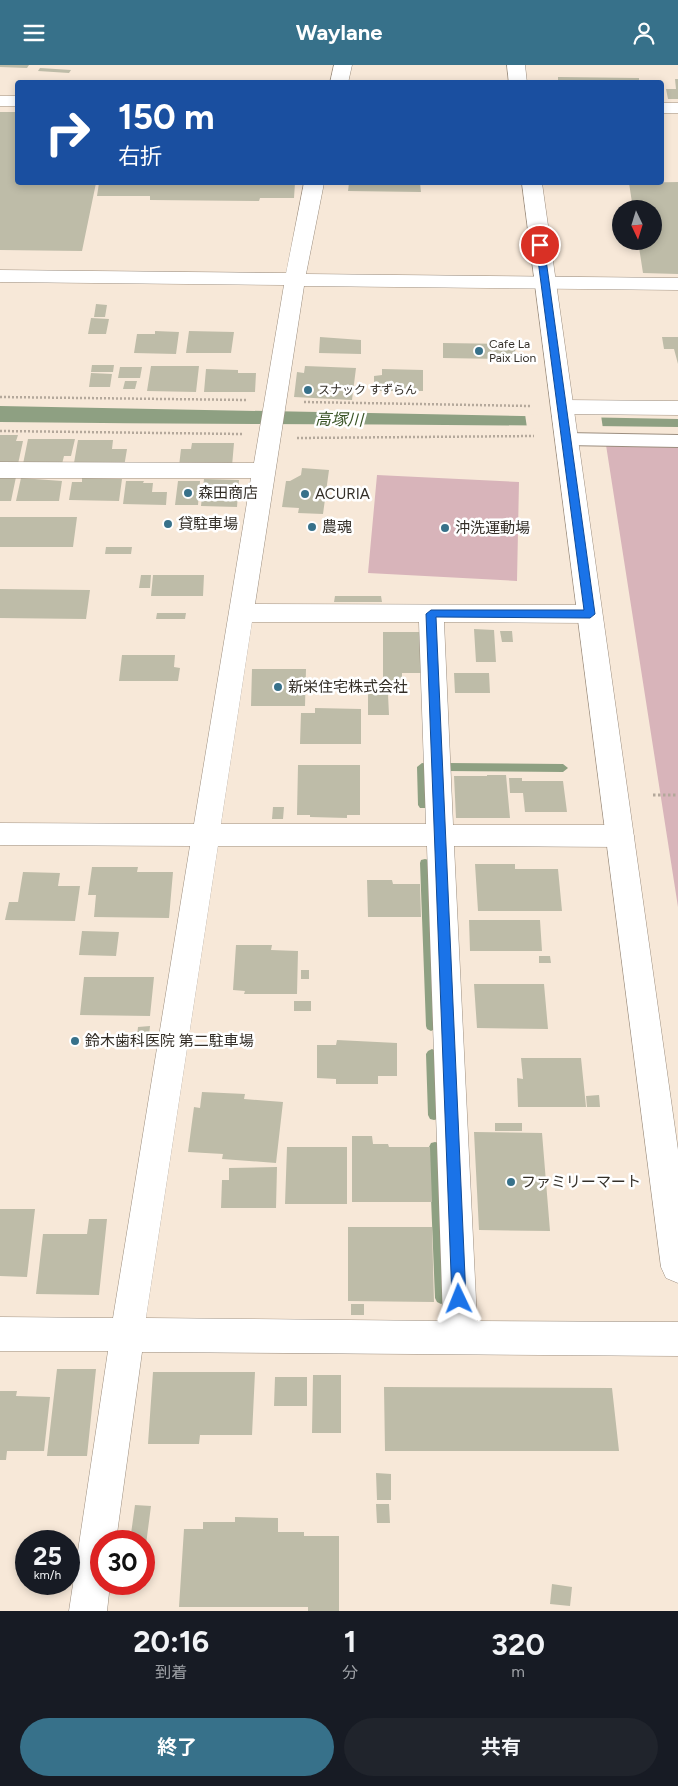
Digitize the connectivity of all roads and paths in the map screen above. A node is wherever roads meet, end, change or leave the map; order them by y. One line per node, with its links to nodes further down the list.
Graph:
1 (343, 65): 3 (street)
2 (516, 65): 4 (street)
3 (340, 80)
4 (518, 80)
5 (0, 101): 6 (street)
6 (15, 101)
7 (664, 108): 8 (street)
8 (678, 108)
9 (314, 185): 12 (street)
10 (532, 185): 13 (street)
11 (0, 276): 12 (street)
12 (295, 279): 13 (street); 18 (street)
13 (545, 282): 14 (street); 19 (street)
14 (678, 284)
15 (0, 397): 18 (path)
16 (531, 406): 18 (path)
17 (678, 408): 19 (street)
18 (272, 422): 20 (path); 21 (path); 24 (street)
19 (564, 422): 22 (street); 27 (street)
20 (0, 431)
21 (534, 436)
22 (678, 441)
23 (0, 470): 24 (street)
24 (264, 471): 25 (street)
25 (242, 613): 26 (street); 31 (street)
26 (431, 614): 27 (street); 32 (street)
27 (590, 614): 33 (street)
28 (653, 795): 29 (path)
29 (678, 795)
30 (0, 834): 31 (street)
31 (206, 835): 32 (street); 36 (street)
32 (440, 836): 33 (street); 37 (street)
33 (620, 836): 34 (street)
34 (678, 1267)
35 (0, 1334): 36 (street)
36 (126, 1335): 37 (street); 39 (street)
37 (461, 1337): 38 (street)
38 (678, 1339)
39 (88, 1611)

